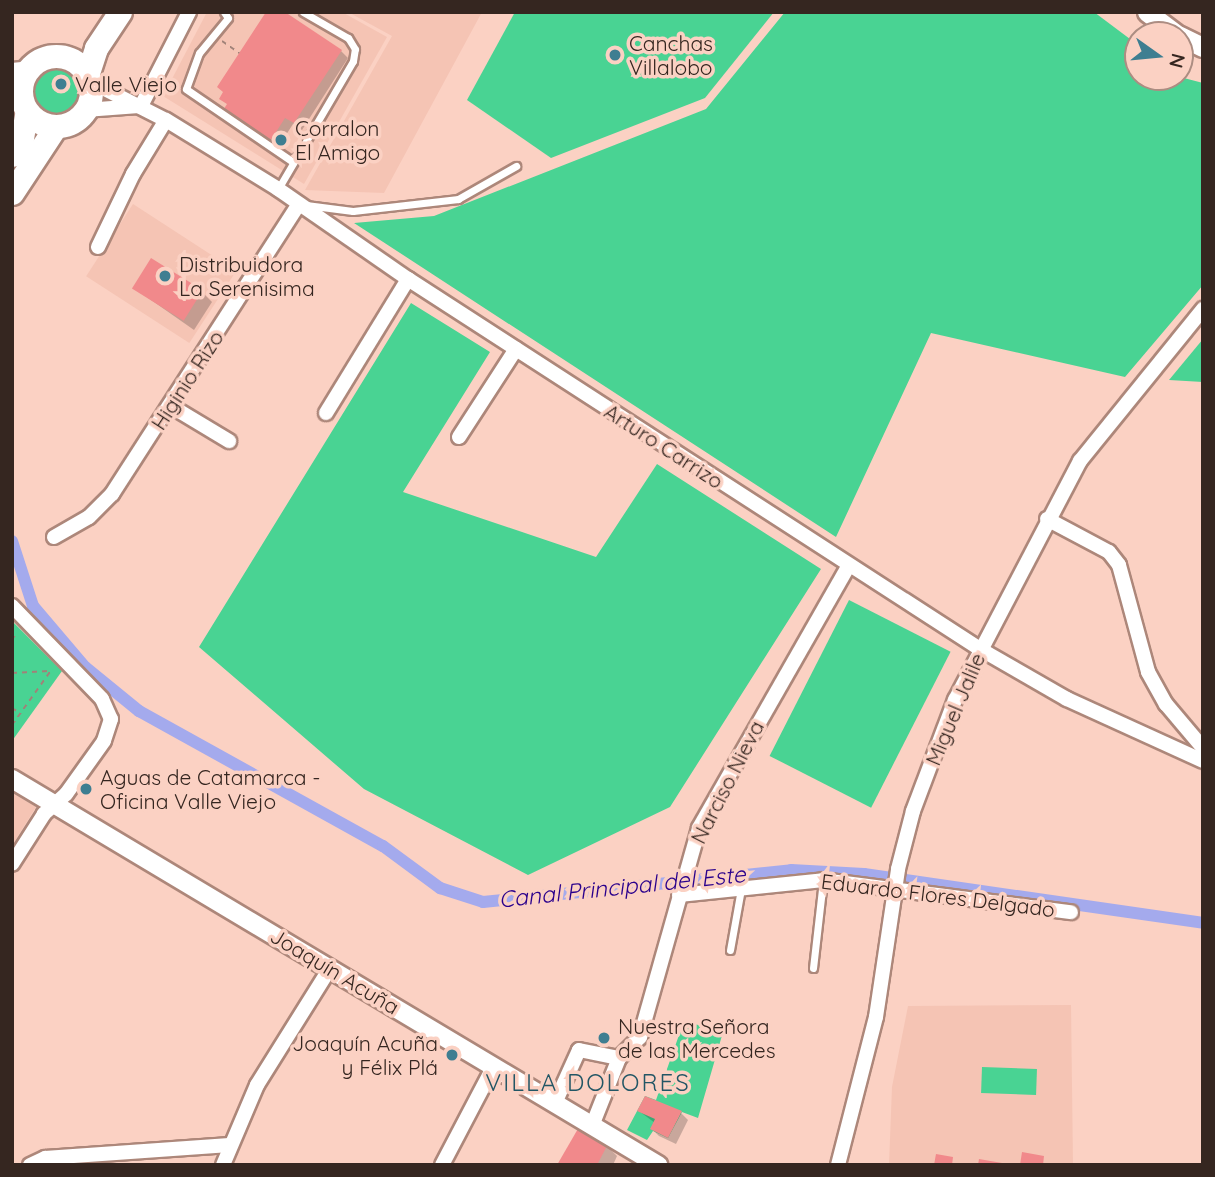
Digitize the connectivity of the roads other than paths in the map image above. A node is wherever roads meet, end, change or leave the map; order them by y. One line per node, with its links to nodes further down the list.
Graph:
1 (105, 12): 6 (main road)
2 (120, 12): 8 (main road)
3 (189, 12): 10 (street)
4 (303, 12): 15 (lane)
5 (228, 14): 15 (lane)
6 (63, 57): 7 (main road); 8 (main road)
7 (21, 69): 9 (main road)
8 (88, 79): 10 (street, Arturo Carrizo); 11 (main road)
9 (21, 104): 13 (main road); 14 (main road)
10 (141, 106): 11 (street); 12 (street, Arturo Carrizo)
11 (85, 110): 13 (main road)
12 (166, 120): 17 (street, Arturo Carrizo); 20 (street)
13 (56, 126): 18 (main road)
14 (12, 155)
15 (293, 162): 17 (lane)
16 (516, 166): 19 (lane)
17 (278, 190): 19 (street, Arturo Carrizo)
18 (12, 193)
19 (299, 204): 21 (street, Arturo Carrizo); 24 (street, Higinio Rizo)
20 (98, 247)
21 (408, 279): 23 (street, Arturo Carrizo); 25 (street)
22 (1203, 309): 28 (street, Miguel Jalile)
23 (516, 349): 26 (street); 30 (street, Arturo Carrizo)
24 (170, 406): 27 (street); 29 (street, Higinio Rizo)
25 (326, 413)
26 (459, 437)
27 (229, 441)
28 (1047, 519): 32 (street, Miguel Jalile); 33 (street)
29 (54, 537)
30 (848, 567): 32 (street, Arturo Carrizo); 41 (street, Narciso Nieva)
31 (12, 606): 36 (street)
32 (981, 649): 34 (street, Arturo Carrizo); 39 (street, Miguel Jalile)
33 (1203, 748)
34 (1203, 761)
35 (12, 779): 36 (street, Joaquín Acuña)
36 (56, 803): 37 (street); 44 (street, Joaquín Acuña)
37 (12, 863)
38 (823, 880): 39 (street, Eduardo Flores Delgado); 40 (street, Eduardo Flores Delgado); 45 (lane)
39 (895, 887): 42 (street, Eduardo Flores Delgado); 55 (street, Miguel Jalile)
40 (741, 888): 41 (street, Eduardo Flores Delgado); 43 (lane)
41 (679, 895): 46 (street, Narciso Nieva)
42 (1071, 912)
43 (730, 950)
44 (330, 968): 47 (street, Joaquín Acuña); 50 (street)
45 (813, 968)
46 (619, 1058): 48 (street); 49 (street, Narciso Nieva)
47 (494, 1066): 48 (street, Joaquín Acuña); 53 (street)
48 (555, 1103): 49 (street, Joaquín Acuña)
49 (592, 1126): 54 (street, Joaquín Acuña)
50 (230, 1145): 51 (street); 52 (street)
51 (30, 1165)
52 (223, 1165)
53 (442, 1165)
54 (658, 1165)
55 (838, 1165)

